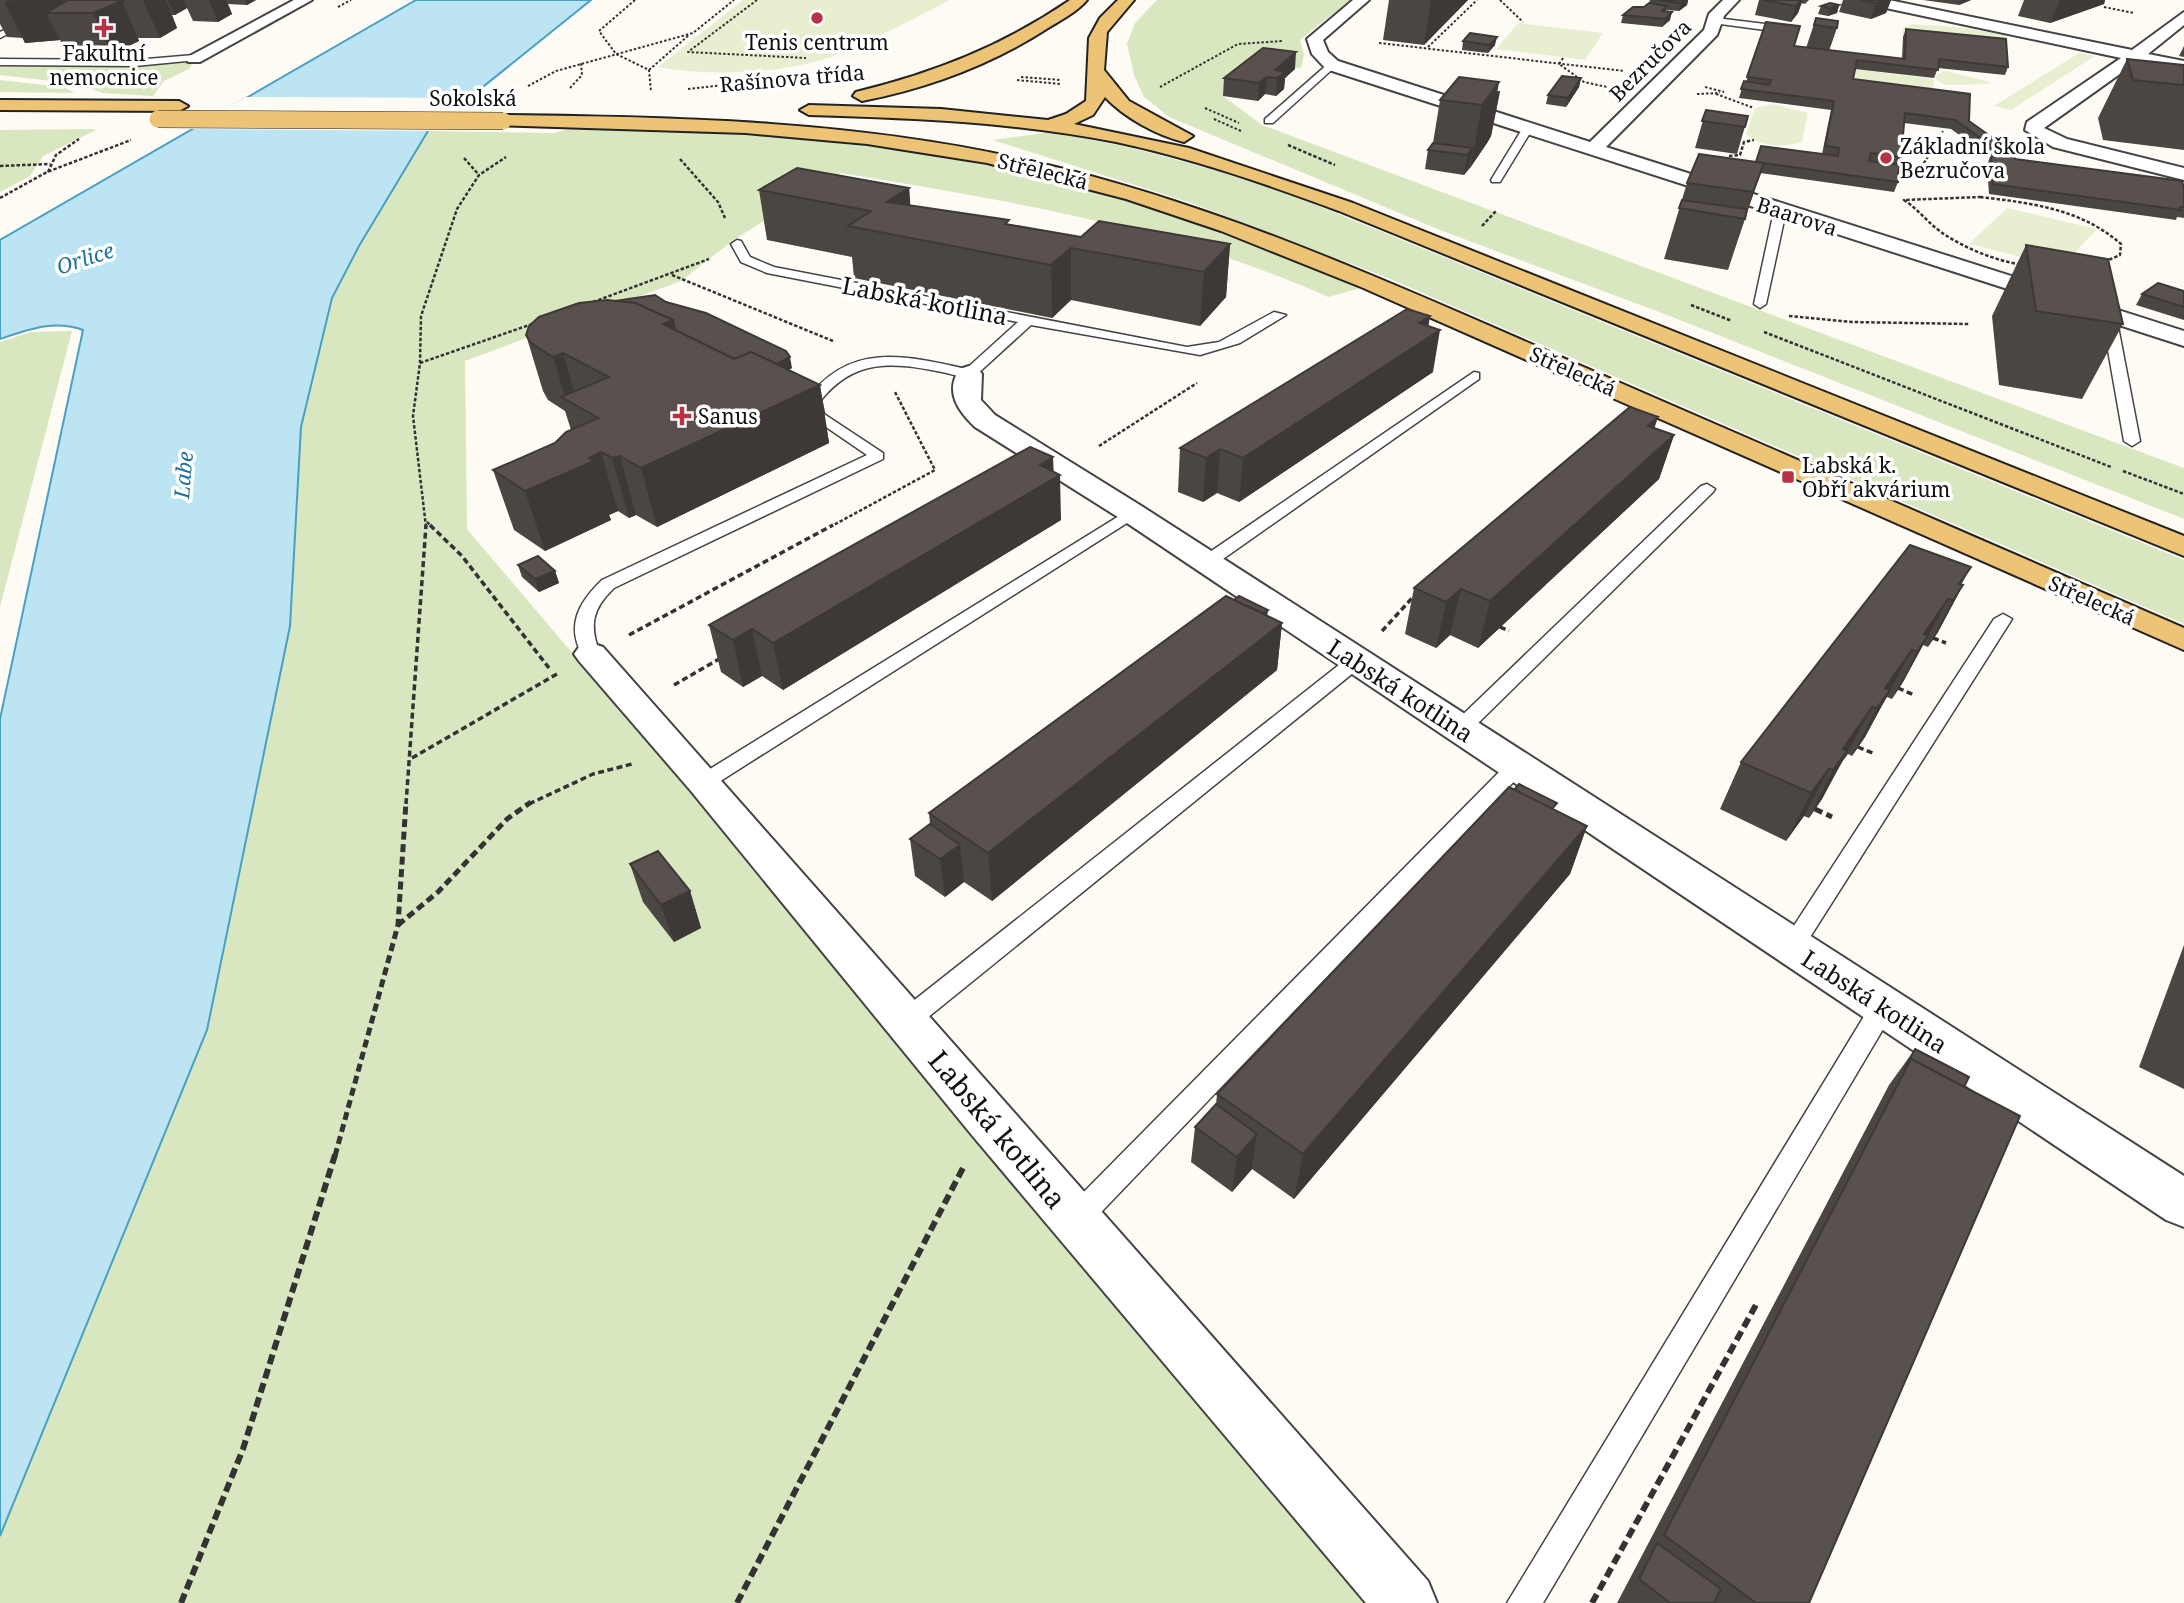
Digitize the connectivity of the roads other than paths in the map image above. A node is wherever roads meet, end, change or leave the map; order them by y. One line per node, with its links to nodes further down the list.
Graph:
1 (12, 0): 8 (street)
2 (305, 0): 16 (street)
3 (1080, 0): 11 (main road, Rašínova třída)
4 (1127, 0): 20 (main road)
5 (1362, 0): 18 (street)
6 (1732, 0): 12 (street, Bezručova)
7 (1867, 0): 15 (street)
8 (0, 6)
9 (2184, 17): 15 (street)
10 (0, 18): 14 (lane)
11 (1049, 21): 26 (main road); 26 (main road, Rašínova třída)
12 (1716, 21): 13 (lane); 33 (street, Bezručova)
13 (1765, 27)
14 (0, 35)
15 (2135, 56): 19 (street); 35 (street)
16 (194, 58): 17 (lane)
17 (0, 62)
18 (1332, 65): 28 (lane); 31 (street, Baarova)
19 (2184, 66)
20 (1097, 74): 30 (main road); 38 (main road, Střelecká)
21 (657, 96): 23 (main road, Rašínova třída); 24 (main road, Sokolská); 25 (main road, Sokolská)
22 (0, 105): 25 (main road, Sokolská)
23 (716, 108)
24 (747, 109)
25 (509, 114): 27 (main road, Sokolská, bridge); 29 (main road, Sokolská)
26 (945, 114): 30 (main road, Střelecká); 32 (main road)
27 (0, 118)
28 (1269, 121)
29 (621, 122): 32 (main road); 34 (main road, Sokolská)
30 (1050, 125): 32 (main road); 38 (main road, Střelecká)
31 (1528, 128): 33 (street, Baarova); 36 (lane)
32 (960, 134): 37 (main road)
33 (1592, 149): 39 (street, Baarova)
34 (945, 150): 37 (main road, Střelecká)
35 (2184, 174)
36 (1496, 180)
37 (1116, 189): 54 (main road, Střelecká)
38 (1346, 207): 51 (main road, Střelecká)
39 (1780, 211): 41 (lane); 43 (street, Baarova)
40 (737, 244): 44 (lane, Labská kotlina)
41 (1760, 304)
42 (1279, 315): 44 (lane)
43 (2109, 316): 45 (street, Baarova); 48 (lane)
44 (1028, 320): 46 (lane, Labská kotlina)
45 (2184, 339)
46 (969, 374): 50 (street, Labská kotlina); 56 (lane)
47 (1474, 376): 52 (lane)
48 (2132, 441)
49 (1707, 489): 57 (lane)
50 (1132, 513): 52 (street, Labská kotlina); 59 (lane)
51 (2184, 547)
52 (1207, 562): 55 (street, Labská kotlina)
53 (2003, 619): 60 (lane)
54 (2184, 640)
55 (1356, 660): 57 (street, Labská kotlina); 62 (lane)
56 (573, 665): 59 (street, Labská kotlina)
57 (1460, 729): 58 (street, Labská kotlina)
58 (1517, 766): 60 (street, Labská kotlina); 64 (lane)
59 (691, 767): 62 (street, Labská kotlina)
60 (1792, 947): 61 (street, Labská kotlina)
61 (1883, 1007): 63 (street, Labská kotlina); 66 (lane)
62 (907, 1020): 64 (street, Labská kotlina)
63 (2184, 1204)
64 (1074, 1220): 65 (street, Labská kotlina)
65 (1406, 1603)
66 (1524, 1603)

